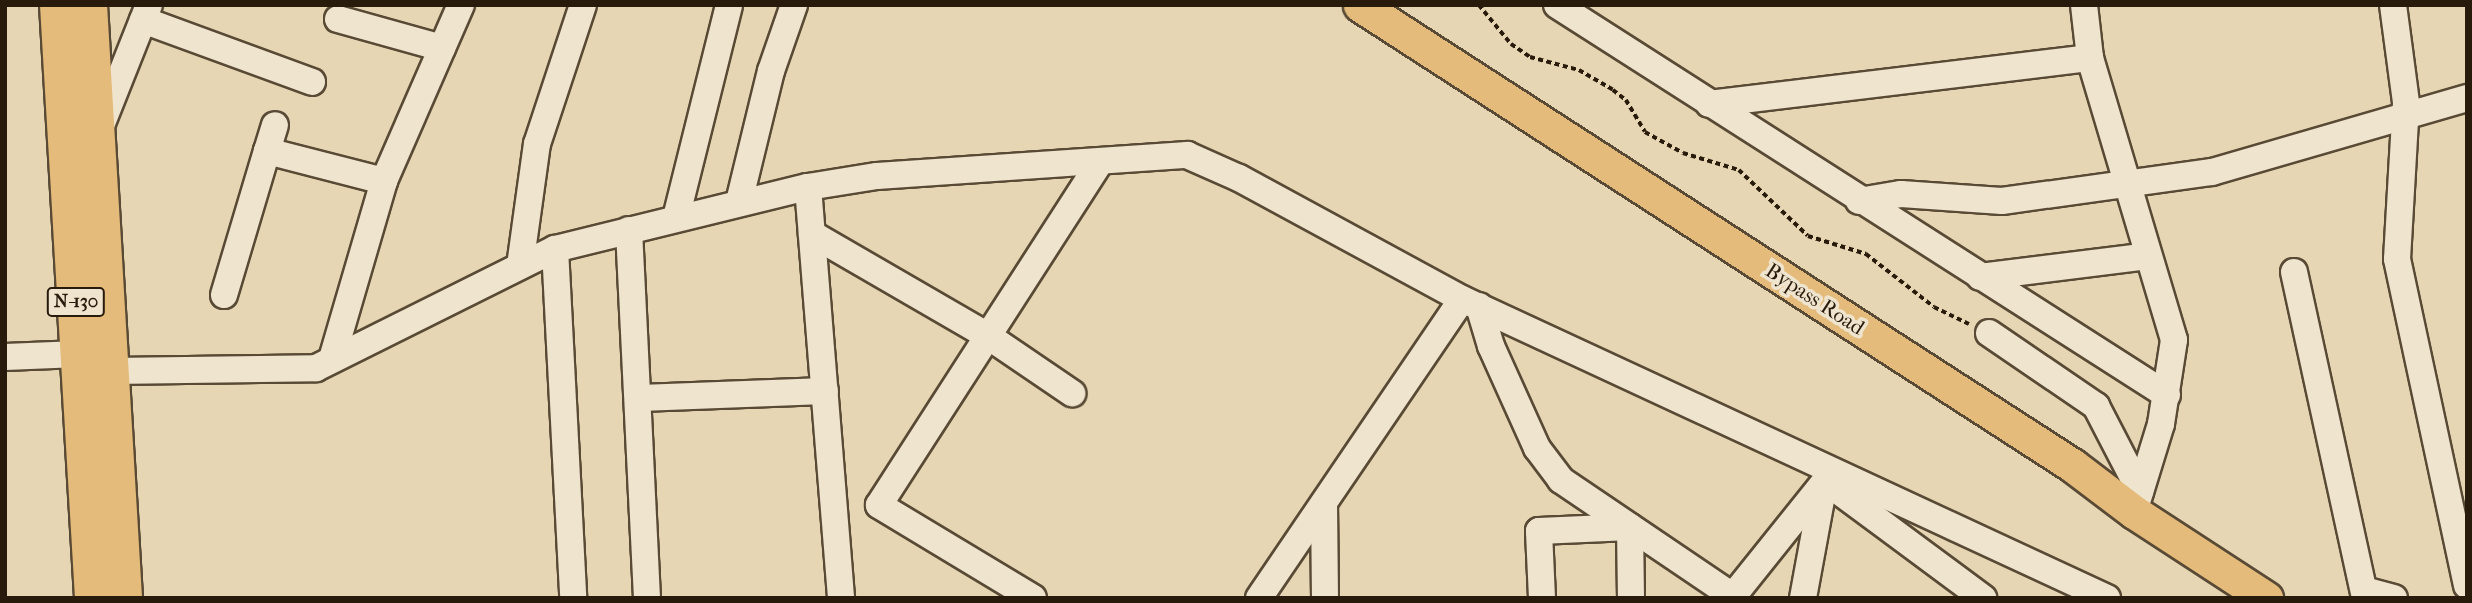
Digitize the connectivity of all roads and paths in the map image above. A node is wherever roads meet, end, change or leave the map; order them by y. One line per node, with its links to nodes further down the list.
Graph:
1 (59, 5): 43 (highway, N-130)
2 (88, 5): 21 (highway, N-130)
3 (461, 5): 14 (street)
4 (583, 5): 34 (street)
5 (729, 5): 29 (street)
6 (794, 5): 28 (street)
7 (1360, 5): 49 (main road, Bypass Road)
8 (1479, 5): 39 (path)
9 (1558, 5): 18 (street)
10 (2084, 5): 15 (street)
11 (2393, 5): 19 (street)
12 (146, 13): 16 (street); 21 (street)
13 (338, 19): 14 (street)
14 (442, 48): 24 (street)
15 (2090, 58): 18 (street); 25 (street)
16 (312, 82)
17 (2467, 98): 19 (street)
18 (1709, 104): 27 (street)
19 (2405, 115): 25 (street); 52 (street)
20 (275, 125): 22 (street)
21 (96, 139): 43 (highway, N-130)
22 (267, 151): 24 (street); 37 (street)
23 (1101, 161): 26 (street); 38 (street); 40 (street)
24 (384, 181): 42 (street)
25 (2125, 182): 27 (street); 33 (street)
26 (808, 187): 28 (street); 31 (street)
27 (1859, 201): 36 (street)
28 (739, 202): 29 (street)
29 (676, 218): 30 (street)
30 (629, 230): 32 (street); 47 (street)
31 (812, 234): 40 (street); 44 (street)
32 (555, 249): 34 (street); 57 (street)
33 (2148, 256): 36 (street); 46 (street)
34 (520, 266): 42 (street)
35 (2294, 272): 53 (street)
36 (1980, 277): 46 (street)
37 (224, 295)
38 (1470, 303): 48 (street); 50 (street); 51 (street)
39 (1989, 333): 49 (street)
40 (988, 335): 45 (street); 60 (street)
41 (5, 357): 43 (street)
42 (332, 359): 43 (street)
43 (95, 363): 55 (highway, N-130); 56 (highway, N-130)
44 (825, 391): 47 (street); 59 (street)
45 (1072, 393)
46 (2167, 396): 49 (street)
47 (640, 398): 58 (street)
48 (1828, 476): 54 (street); 65 (street); 66 (street); 67 (street)
49 (2137, 502): 68 (main road, Bypass Road)
50 (1324, 503): 61 (street); 62 (street)
51 (1630, 527): 54 (street); 63 (street); 64 (street)
52 (2467, 586)
53 (2365, 594): 69 (street)
54 (1734, 597)
55 (94, 598)
56 (123, 598)
57 (573, 598)
58 (647, 598)
59 (841, 598)
60 (1032, 598)
61 (1259, 598)
62 (1325, 598)
63 (1542, 598)
64 (1631, 598)
65 (1803, 598)
66 (1983, 598)
67 (2108, 598)
68 (2266, 598)
69 (2394, 598)

